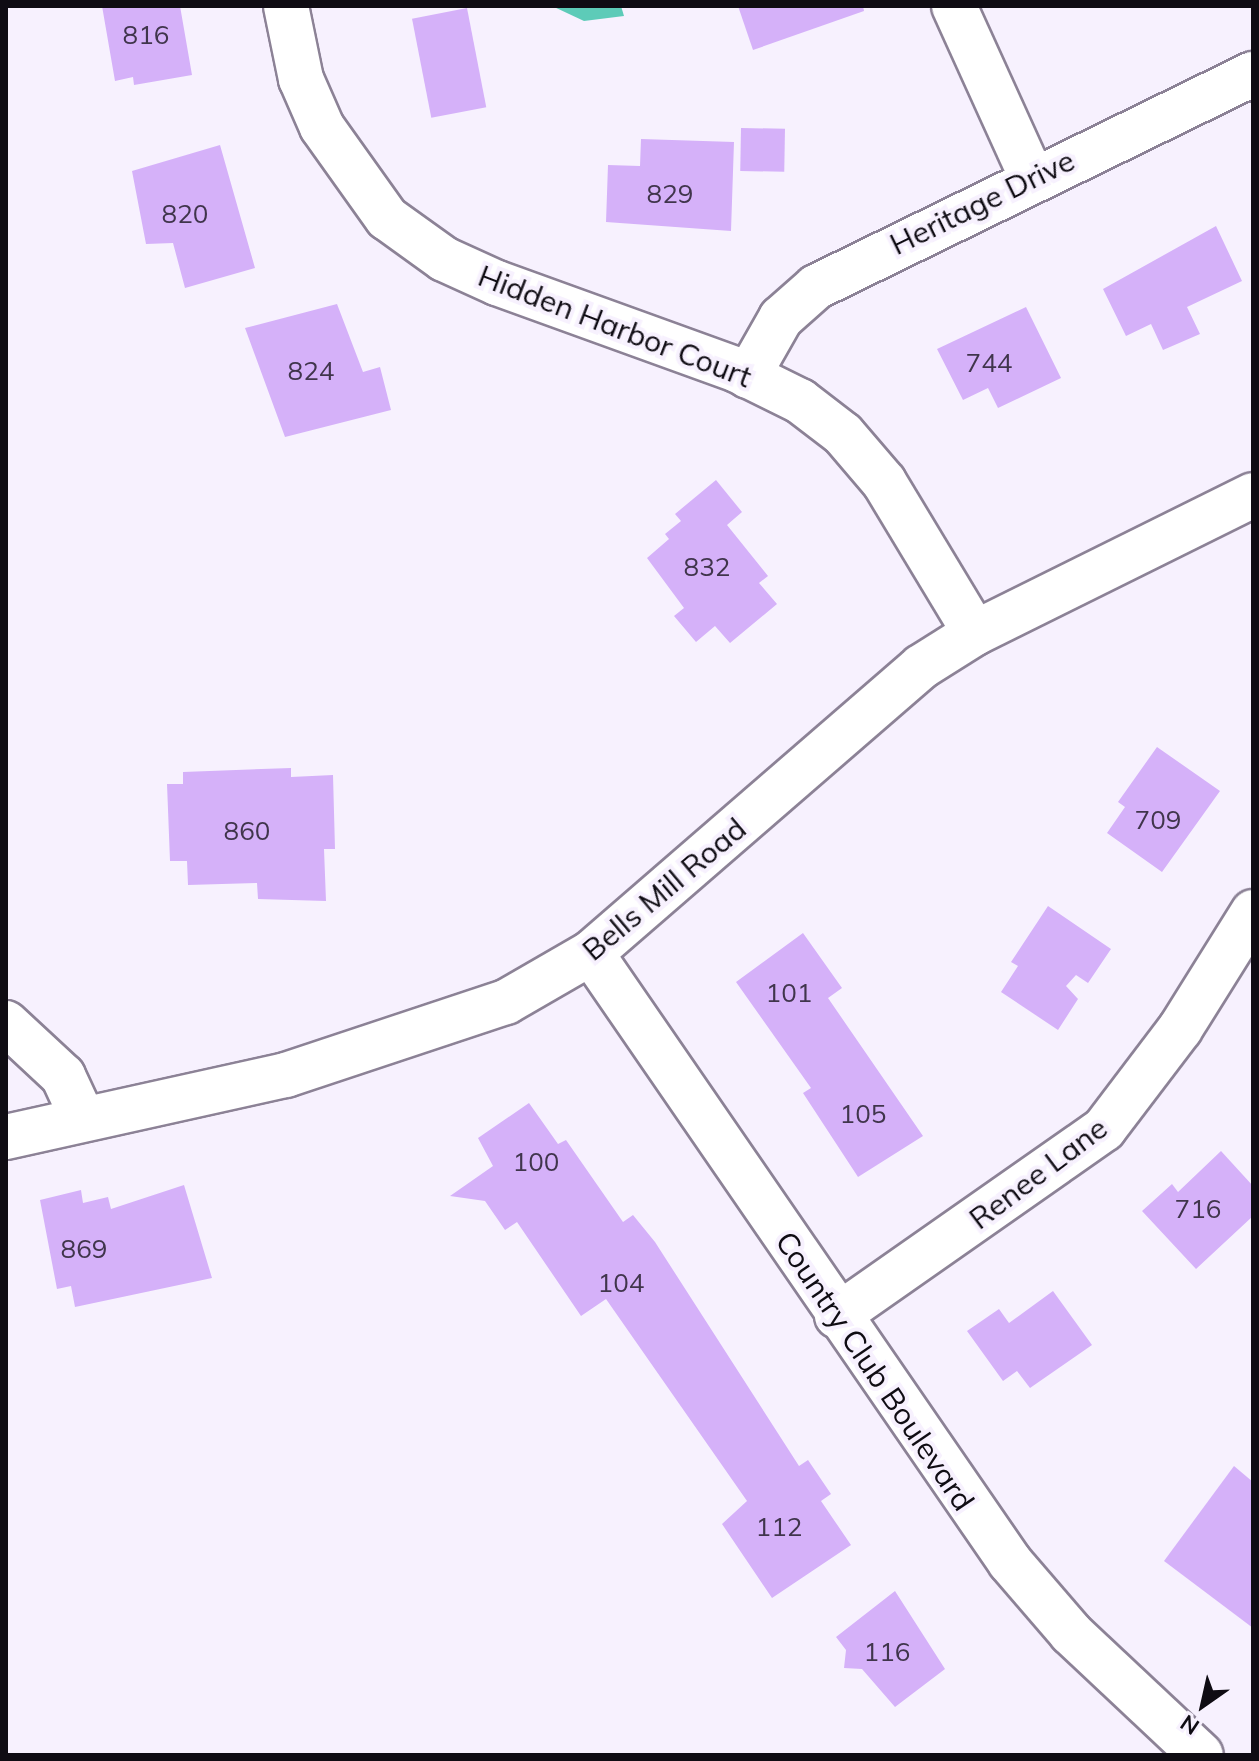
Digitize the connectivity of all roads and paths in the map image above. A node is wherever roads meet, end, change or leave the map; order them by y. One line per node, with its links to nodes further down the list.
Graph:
1 (286, 6): 5 (street, Hidden Harbor Court)
2 (954, 6): 4 (street)
3 (1253, 74): 4 (street, Heritage Drive)
4 (1032, 178): 5 (street, Heritage Drive)
5 (748, 376): 7 (street, Hidden Harbor Court)
6 (1253, 495): 7 (street, Bells Mill Road)
7 (975, 633): 9 (street, Bells Mill Road)
8 (1253, 912): 13 (street, Renee Lane)
9 (591, 953): 11 (street, Bells Mill Road); 13 (street, Country Club Boulevard)
10 (6, 1023): 11 (street)
11 (83, 1119): 12 (street, Bells Mill Road)
12 (6, 1137)
13 (837, 1316): 14 (street, Country Club Boulevard)
14 (1201, 1755)

